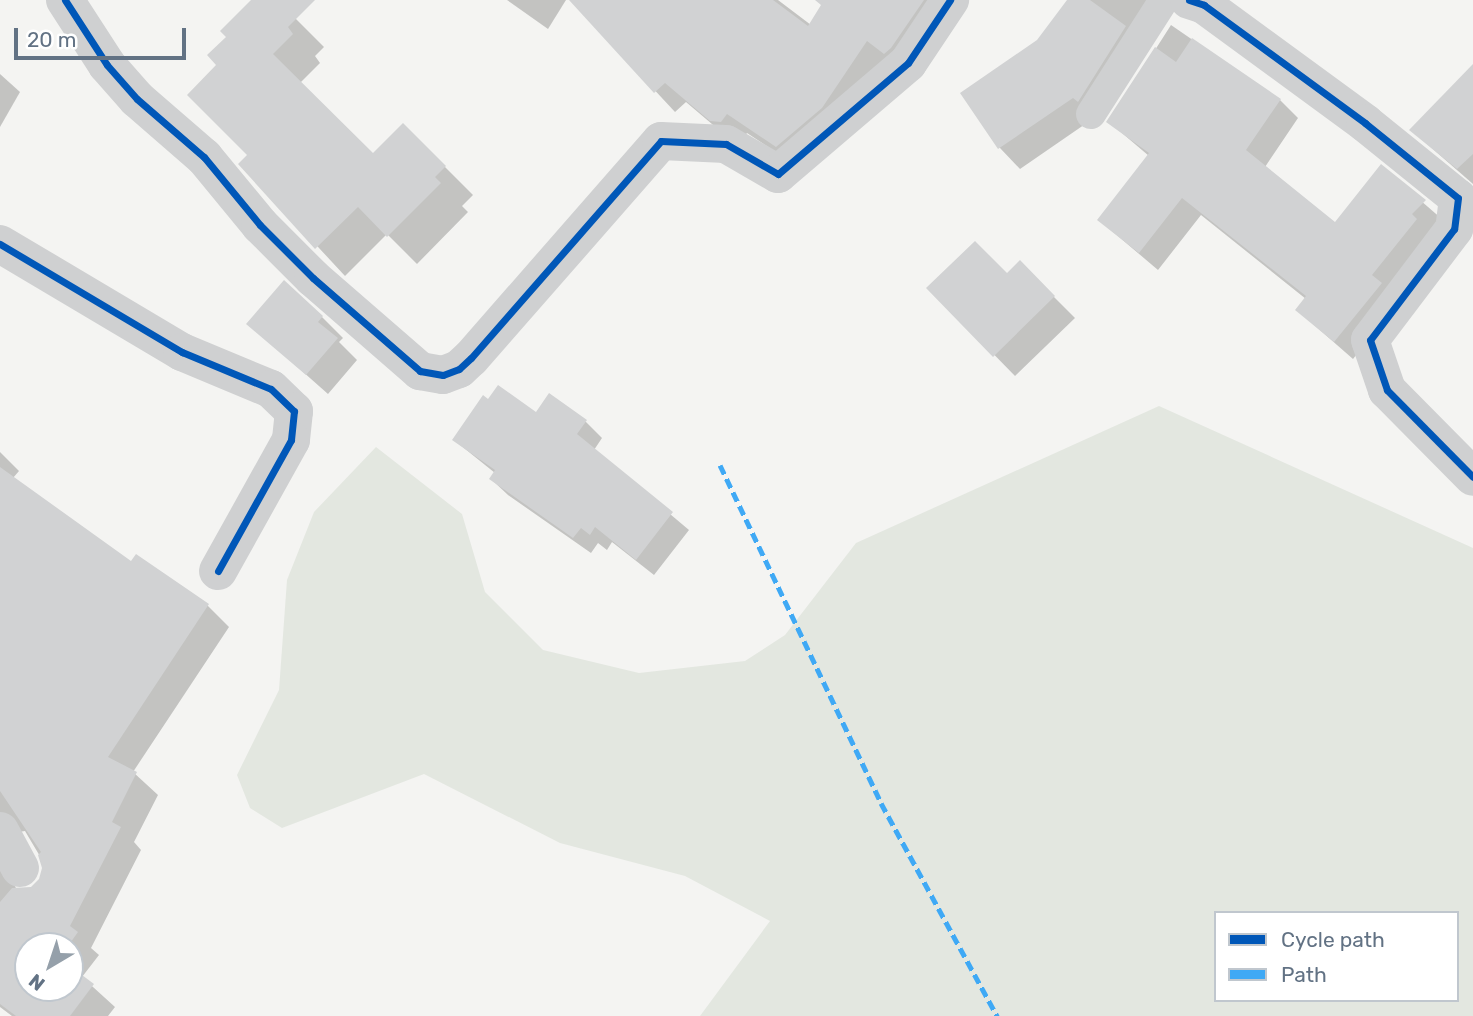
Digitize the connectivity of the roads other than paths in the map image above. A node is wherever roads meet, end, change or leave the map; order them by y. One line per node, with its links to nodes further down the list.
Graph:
1 (65, 0): 2 (street)
2 (950, 0)
3 (1164, 0): 5 (lane)
4 (1189, 0): 7 (street)
5 (1091, 114)
6 (0, 244): 8 (street)
7 (1473, 477)
8 (218, 570)
9 (0, 831): 10 (street)
10 (20, 869)

